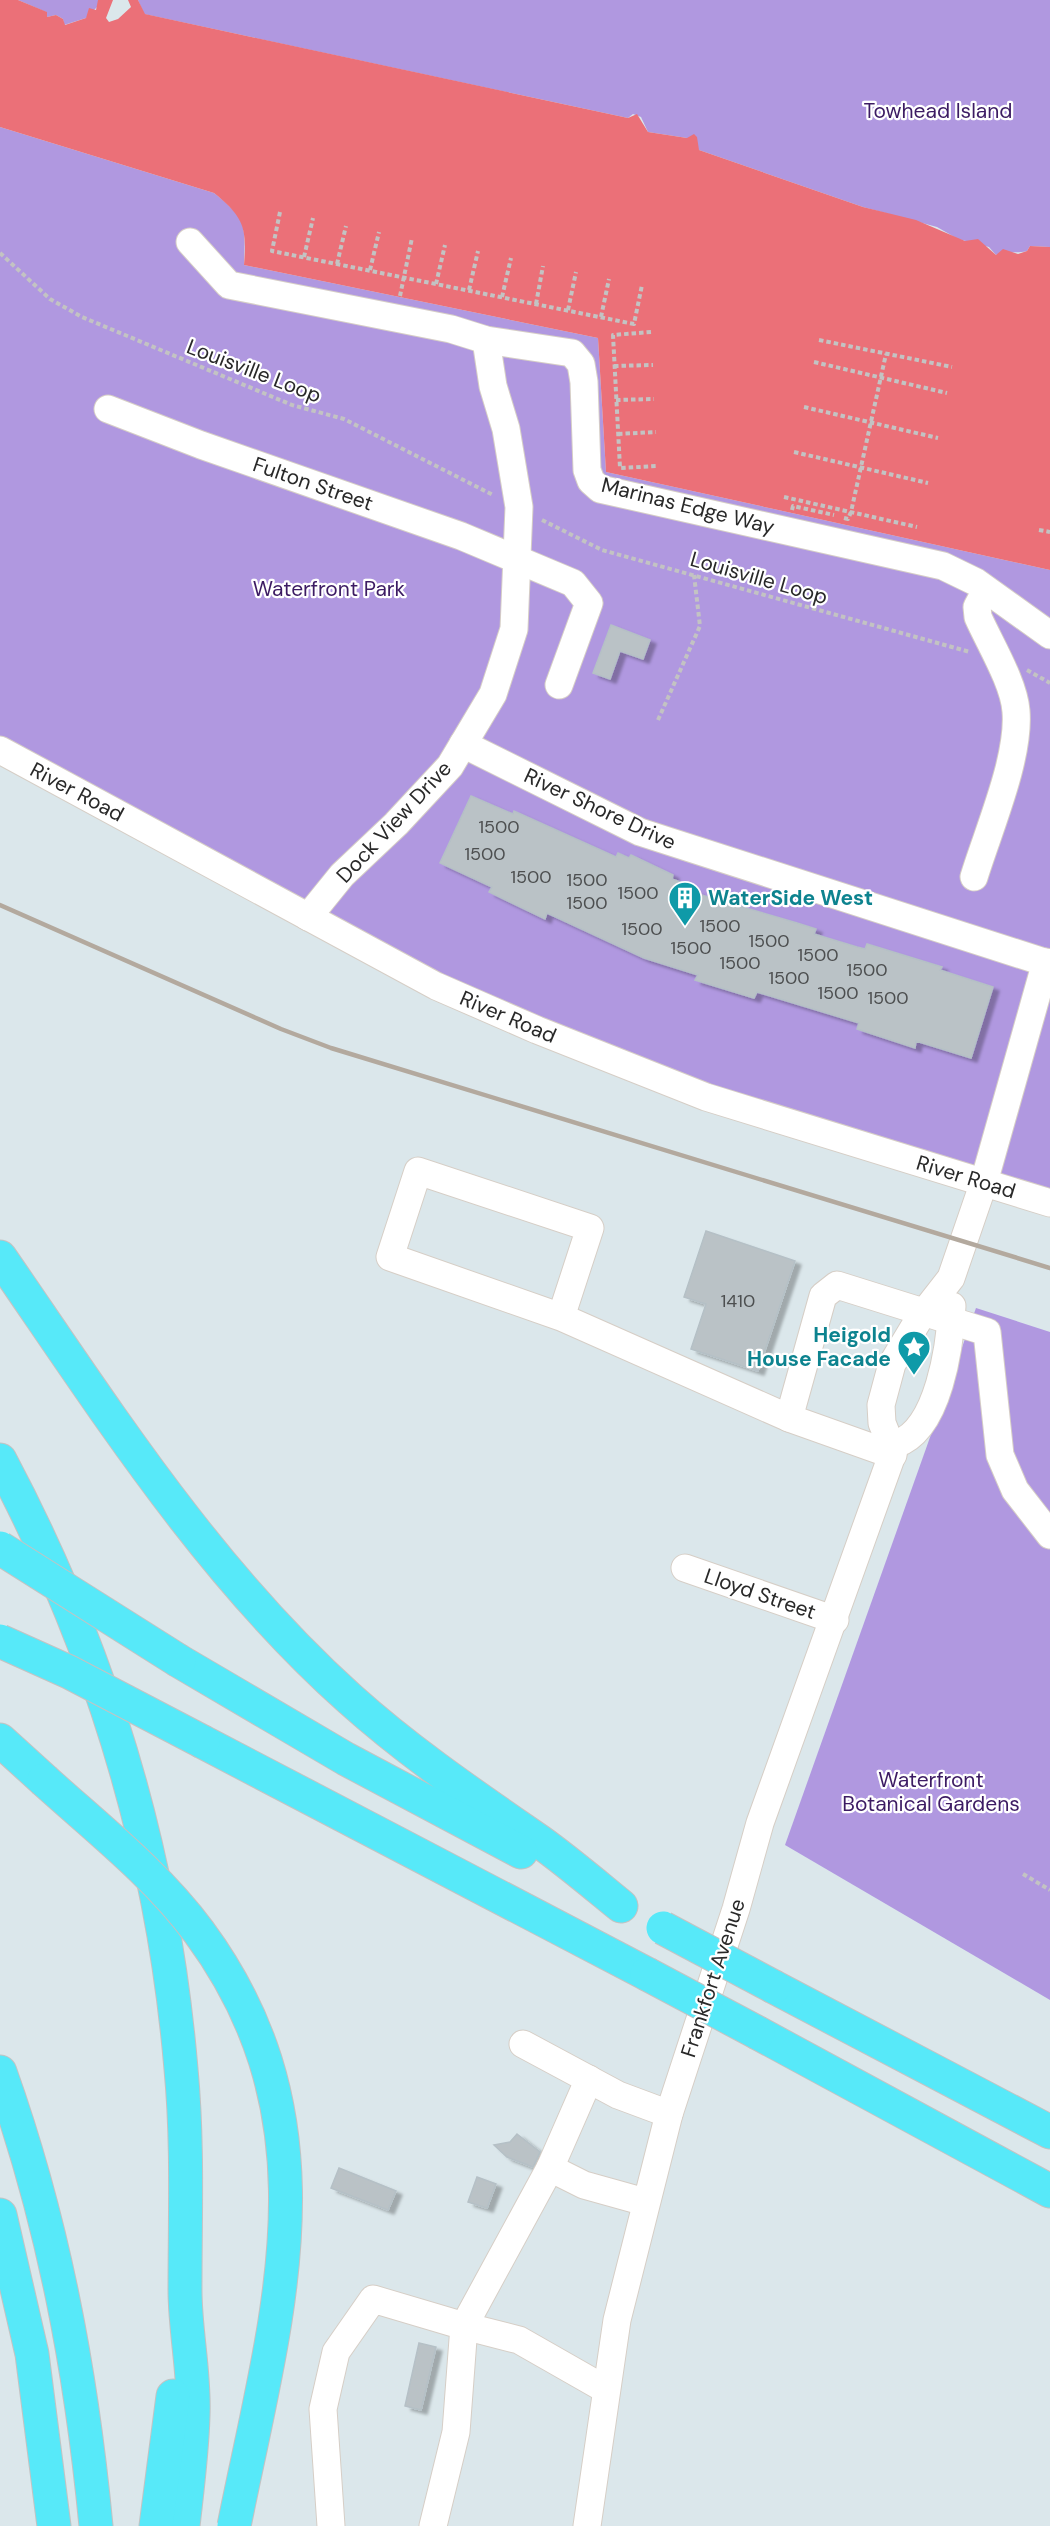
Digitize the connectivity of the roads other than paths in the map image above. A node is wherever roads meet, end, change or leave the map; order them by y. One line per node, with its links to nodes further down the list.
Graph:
1 (190, 242): 2 (street, Marinas Edge Way)
2 (486, 340): 4 (street, Dock View Drive); 5 (street, Marinas Edge Way)
3 (108, 409): 4 (street, Fulton Street)
4 (519, 561): 7 (street, Fulton Street); 8 (street, Dock View Drive)
5 (986, 590): 6 (street, Marinas Edge Way); 10 (street)
6 (1050, 634)
7 (559, 686)
8 (463, 744): 11 (street, Dock View Drive); 12 (street, River Shore Drive)
9 (0, 750): 11 (street, River Road)
10 (974, 877)
11 (308, 917): 13 (street, River Road)
12 (1048, 963): 13 (street)
13 (984, 1182): 14 (street, River Road); 16 (street)
14 (1050, 1203)
15 (0, 1257): 29 (highway)
16 (951, 1278): 17 (street); 19 (street)
17 (923, 1314): 19 (street); 20 (street); 21 (street)
18 (561, 1317): 18 (street); 20 (street)
19 (951, 1323): 21 (street); 23 (street)
20 (789, 1418): 21 (street)
21 (894, 1449): 26 (street, Frankfort Avenue)
22 (0, 1460): 39 (highway)
23 (1050, 1535)
24 (0, 1548): 29 (highway, bridge)
25 (685, 1568): 26 (street, Lloyd Street)
26 (835, 1620): 33 (street, Frankfort Avenue)
27 (0, 1641): 36 (highway, bridge)
28 (0, 1740): 48 (highway, bridge)
29 (621, 1906): 34 (highway, bridge)
30 (523, 2044): 32 (street)
31 (0, 2072): 45 (highway)
32 (589, 2079): 33 (street); 35 (street)
33 (669, 2114): 37 (street, Frankfort Avenue)
34 (1050, 2132)
35 (550, 2168): 37 (street); 41 (street)
36 (1050, 2191)
37 (645, 2202): 42 (street, Frankfort Avenue)
38 (0, 2215): 44 (highway)
39 (185, 2293): 46 (highway); 47 (highway)
40 (0, 2295): 43 (highway)
41 (464, 2326): 42 (street); 49 (street); 50 (street)
42 (605, 2389): 51 (street, Frankfort Avenue)
43 (30, 2526)
44 (54, 2526)
45 (96, 2526)
46 (156, 2526)
47 (183, 2526)
48 (234, 2526)
49 (332, 2526)
50 (432, 2526)
51 (587, 2526)

